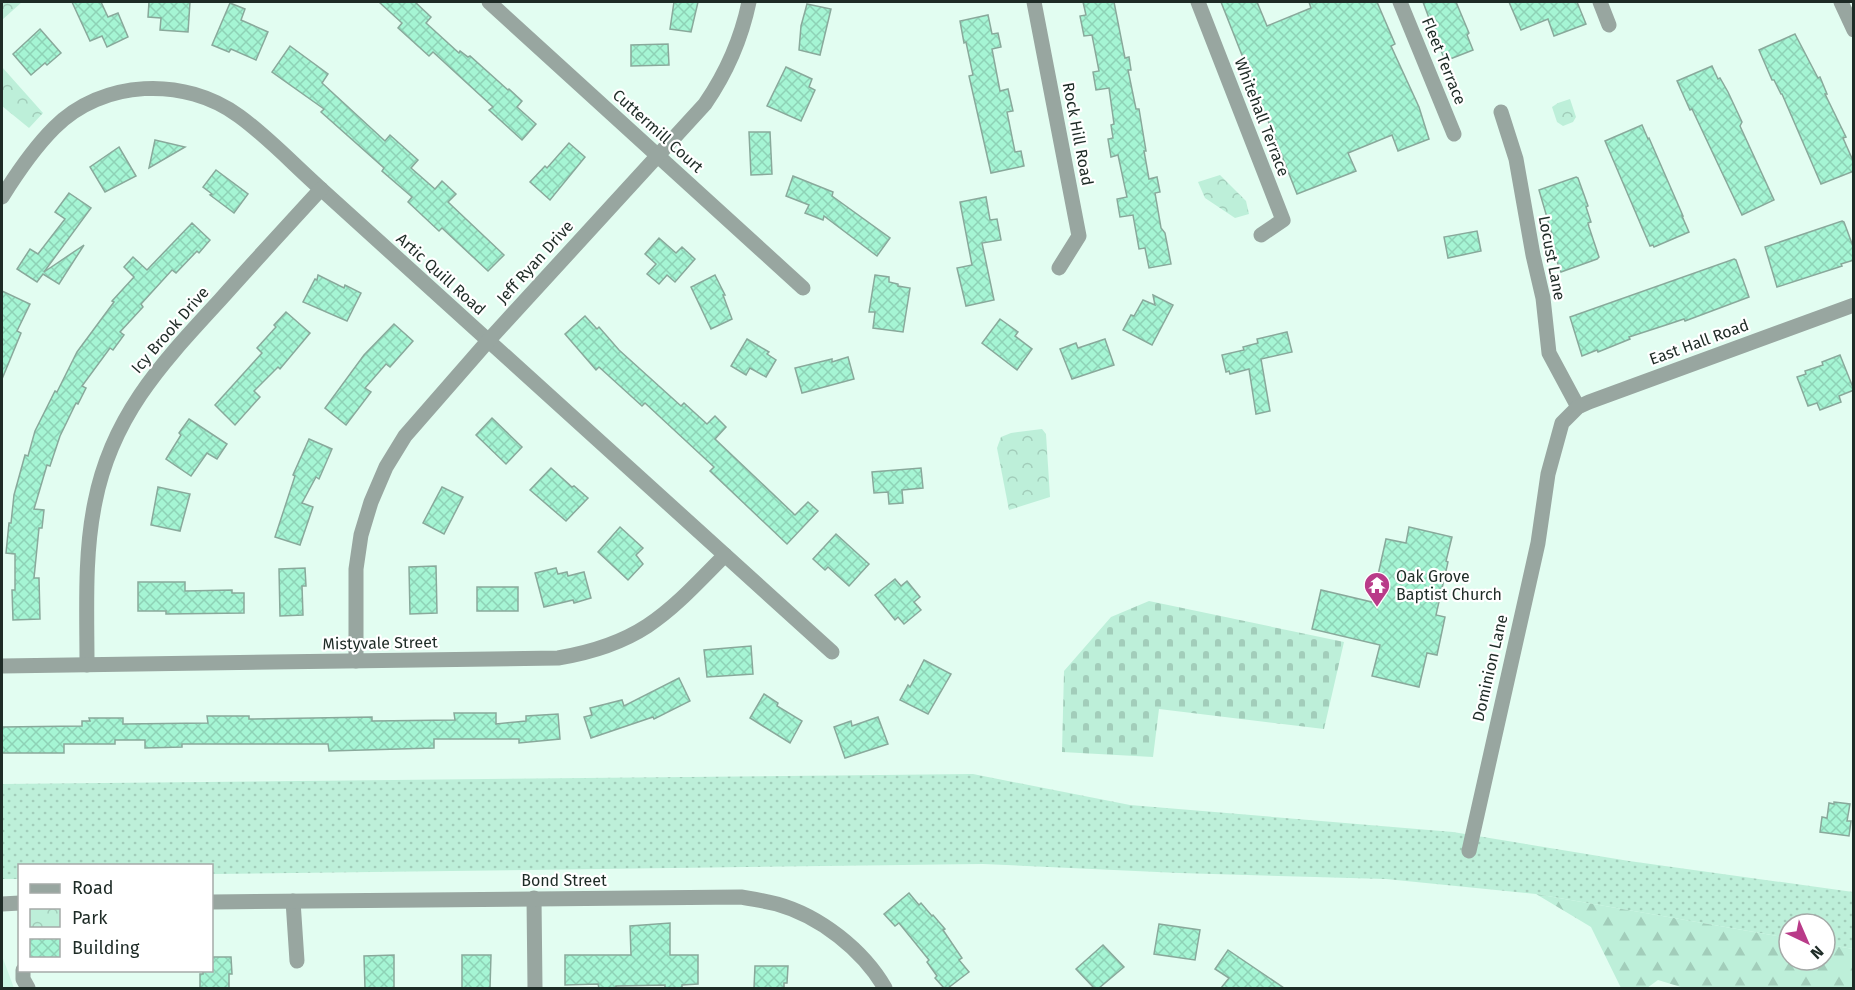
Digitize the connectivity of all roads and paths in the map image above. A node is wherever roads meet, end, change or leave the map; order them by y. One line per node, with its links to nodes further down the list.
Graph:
1 (489, 2): 12 (street, Cuttermill Court)
2 (749, 2): 12 (street, Jeff Ryan Drive)
3 (1034, 2): 16 (street, Rock Hill Road)
4 (1198, 2): 15 (street, Whitehall Terrace)
5 (1400, 2): 11 (street, Fleet Terrace)
6 (1600, 2): 8 (street)
7 (1841, 2): 9 (street)
8 (1609, 25)
9 (1854, 30)
10 (1501, 112): 20 (street, Locust Lane)
11 (1454, 134)
12 (658, 155): 17 (street, Cuttermill Court); 19 (street, Jeff Ryan Drive)
13 (321, 189): 14 (street, Artic Quill Road); 19 (street, Artic Quill Road); 25 (street, Icy Brook Drive)
14 (2, 197)
15 (1261, 235)
16 (1059, 268)
17 (803, 288)
18 (1854, 305): 20 (street, East Hall Road)
19 (488, 341): 22 (street, Artic Quill Road); 24 (street, Jeff Ryan Drive)
20 (1578, 407): 21 (street, East Hall Road)
21 (1562, 423): 27 (street, Dominion Lane)
22 (725, 555): 23 (street, Artic Quill Road); 24 (street, Mistyvale Street)
23 (832, 652)
24 (356, 662): 25 (street, Mistyvale Street)
25 (87, 665): 26 (street, Mistyvale Street)
26 (2, 666)
27 (1469, 851)
28 (534, 898): 29 (street, Bond Street); 36 (street); 37 (street, Bond Street)
29 (293, 901): 30 (street, Bond Street); 33 (street)
30 (213, 902)
31 (2, 903): 32 (street)
32 (18, 903)
33 (297, 961)
34 (23, 972): 35 (street)
35 (28, 988)
36 (535, 988)
37 (885, 988)

